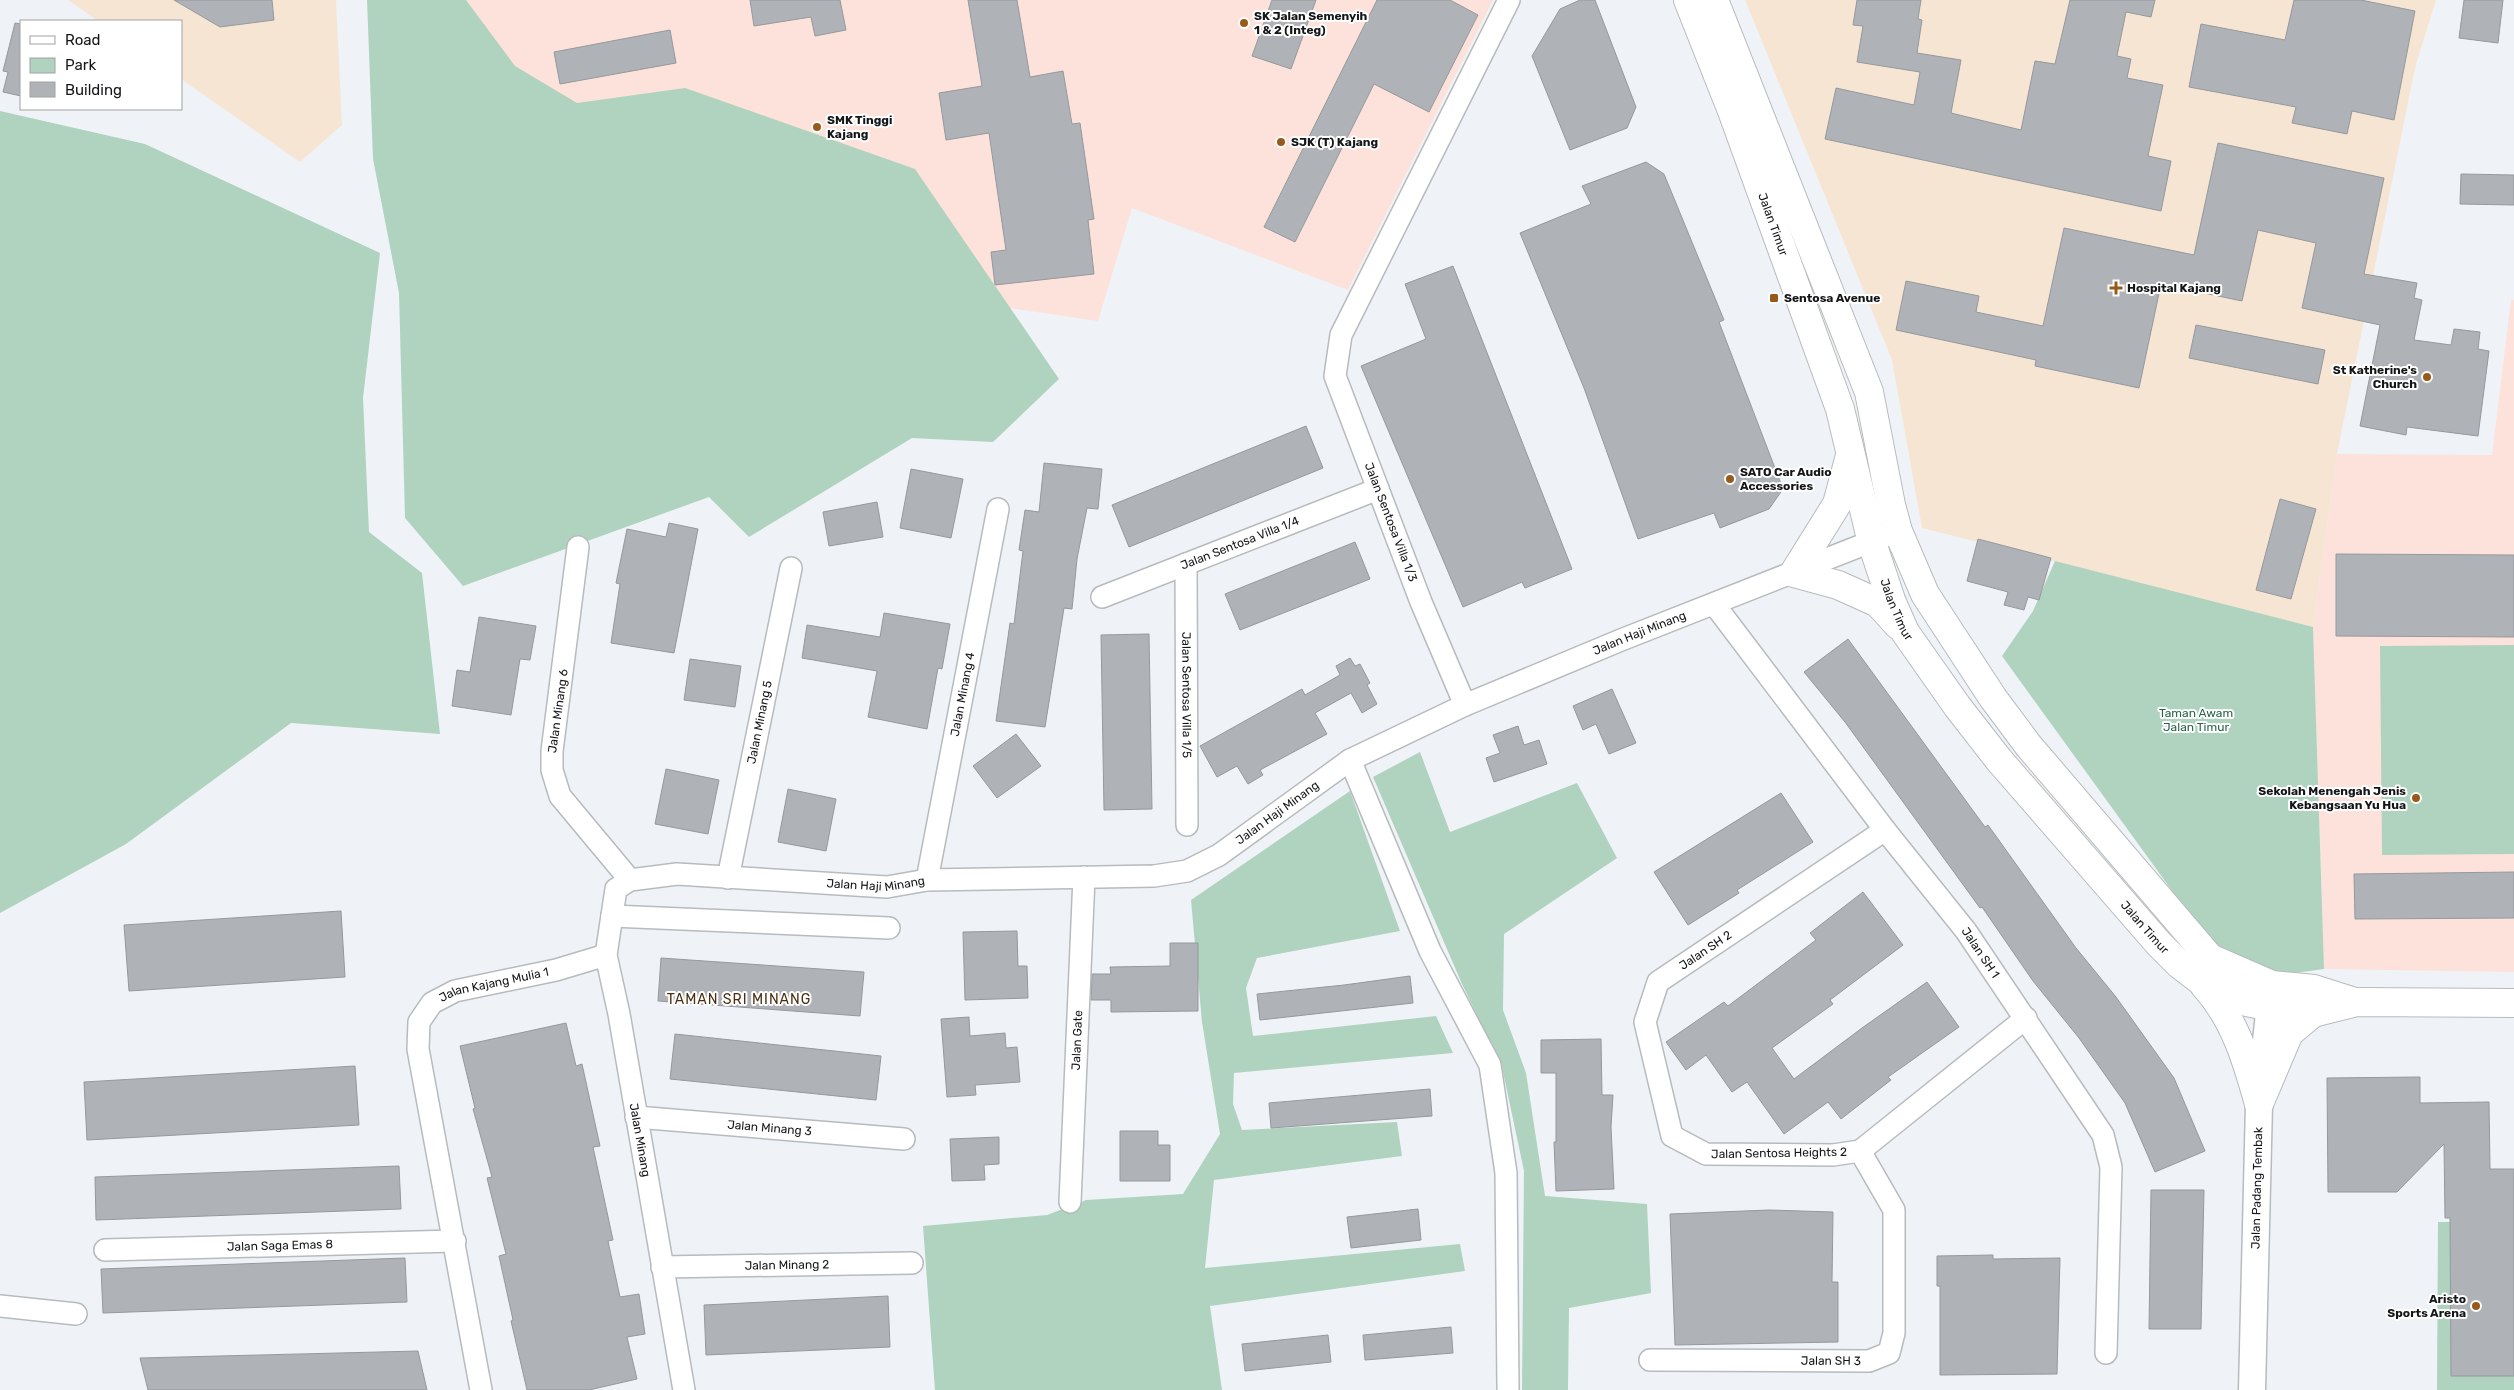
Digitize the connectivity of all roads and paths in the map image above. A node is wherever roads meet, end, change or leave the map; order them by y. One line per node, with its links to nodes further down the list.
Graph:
1 (1509, 0): 5 (street, Jalan Sentosa Villa 1/3)
2 (1688, 0): 4 (main road, Jalan Timur)
3 (1714, 0): 7 (main road, Jalan Timur)
4 (1850, 453): 8 (main road, Jalan Timur); 12 (main road)
5 (1378, 490): 10 (street, Jalan Sentosa Villa 1/4); 16 (street, Jalan Sentosa Villa 1/3)
6 (998, 508): 22 (street, Jalan Minang 4)
7 (1898, 531): 8 (street, Jalan Haji Minang); 28 (main road, Jalan Timur)
8 (1872, 544): 12 (street, Jalan Haji Minang); 15 (main road, Jalan Timur)
9 (578, 547): 23 (street, Jalan Minang 6)
10 (1186, 564): 13 (street, Jalan Sentosa Villa 1/4); 18 (street, Jalan Sentosa Villa 1/5)
11 (791, 568): 21 (street, Jalan Minang 5)
12 (1794, 573): 14 (street, Jalan Haji Minang); 15 (main road)
13 (1102, 597)
14 (1714, 604): 16 (street, Jalan Haji Minang); 19 (street, Jalan SH 1)
15 (1905, 632): 27 (main road, Jalan Timur)
16 (1465, 705): 17 (street, Jalan Haji Minang)
17 (1350, 760): 20 (street, Jalan Haji Minang); 47 (street)
18 (1187, 825)
19 (1885, 830): 32 (street, Jalan SH 1); 35 (street, Jalan SH 2)
20 (1084, 877): 22 (street, Jalan Haji Minang); 38 (street, Jalan Gate)
21 (728, 878): 22 (street, Jalan Haji Minang); 23 (street, Jalan Haji Minang)
22 (927, 880)
23 (623, 885): 24 (street, Jalan Minang)
24 (612, 916): 25 (street); 26 (street, Jalan Minang)
25 (889, 928)
26 (606, 955): 34 (street, Jalan Minang); 39 (street, Jalan Kajang Mulia 1)
27 (2200, 980): 28 (main road, Jalan Timur); 33 (main road)
28 (2271, 997): 29 (main road, Jalan Timur); 31 (main road, Jalan Timur); 33 (street, Jalan Padang Tembak)
29 (2357, 1002): 30 (main road, Jalan Timur); 31 (main road, Jalan Timur)
30 (2514, 1003)
31 (2313, 1013): 33 (main road)
32 (2026, 1018): 37 (street); 45 (street, Jalan SH 1)
33 (2259, 1104): 50 (street, Jalan Padang Tembak)
34 (636, 1117): 36 (street, Jalan Minang 3); 42 (street, Jalan Minang)
35 (1672, 1136): 37 (street, Jalan Sentosa Heights 2)
36 (904, 1139)
37 (1860, 1151): 46 (street, Jalan SH 3)
38 (1070, 1202)
39 (454, 1241): 40 (street, Jalan Saga Emas 8); 48 (street, Jalan Kajang Mulia 1)
40 (105, 1250)
41 (912, 1263): 42 (street, Jalan Minang 2)
42 (662, 1267): 49 (street, Jalan Minang)
43 (0, 1306): 44 (street)
44 (76, 1314)
45 (2106, 1353)
46 (1650, 1360)
47 (1508, 1388)
48 (481, 1390)
49 (684, 1390)
50 (2252, 1390)

